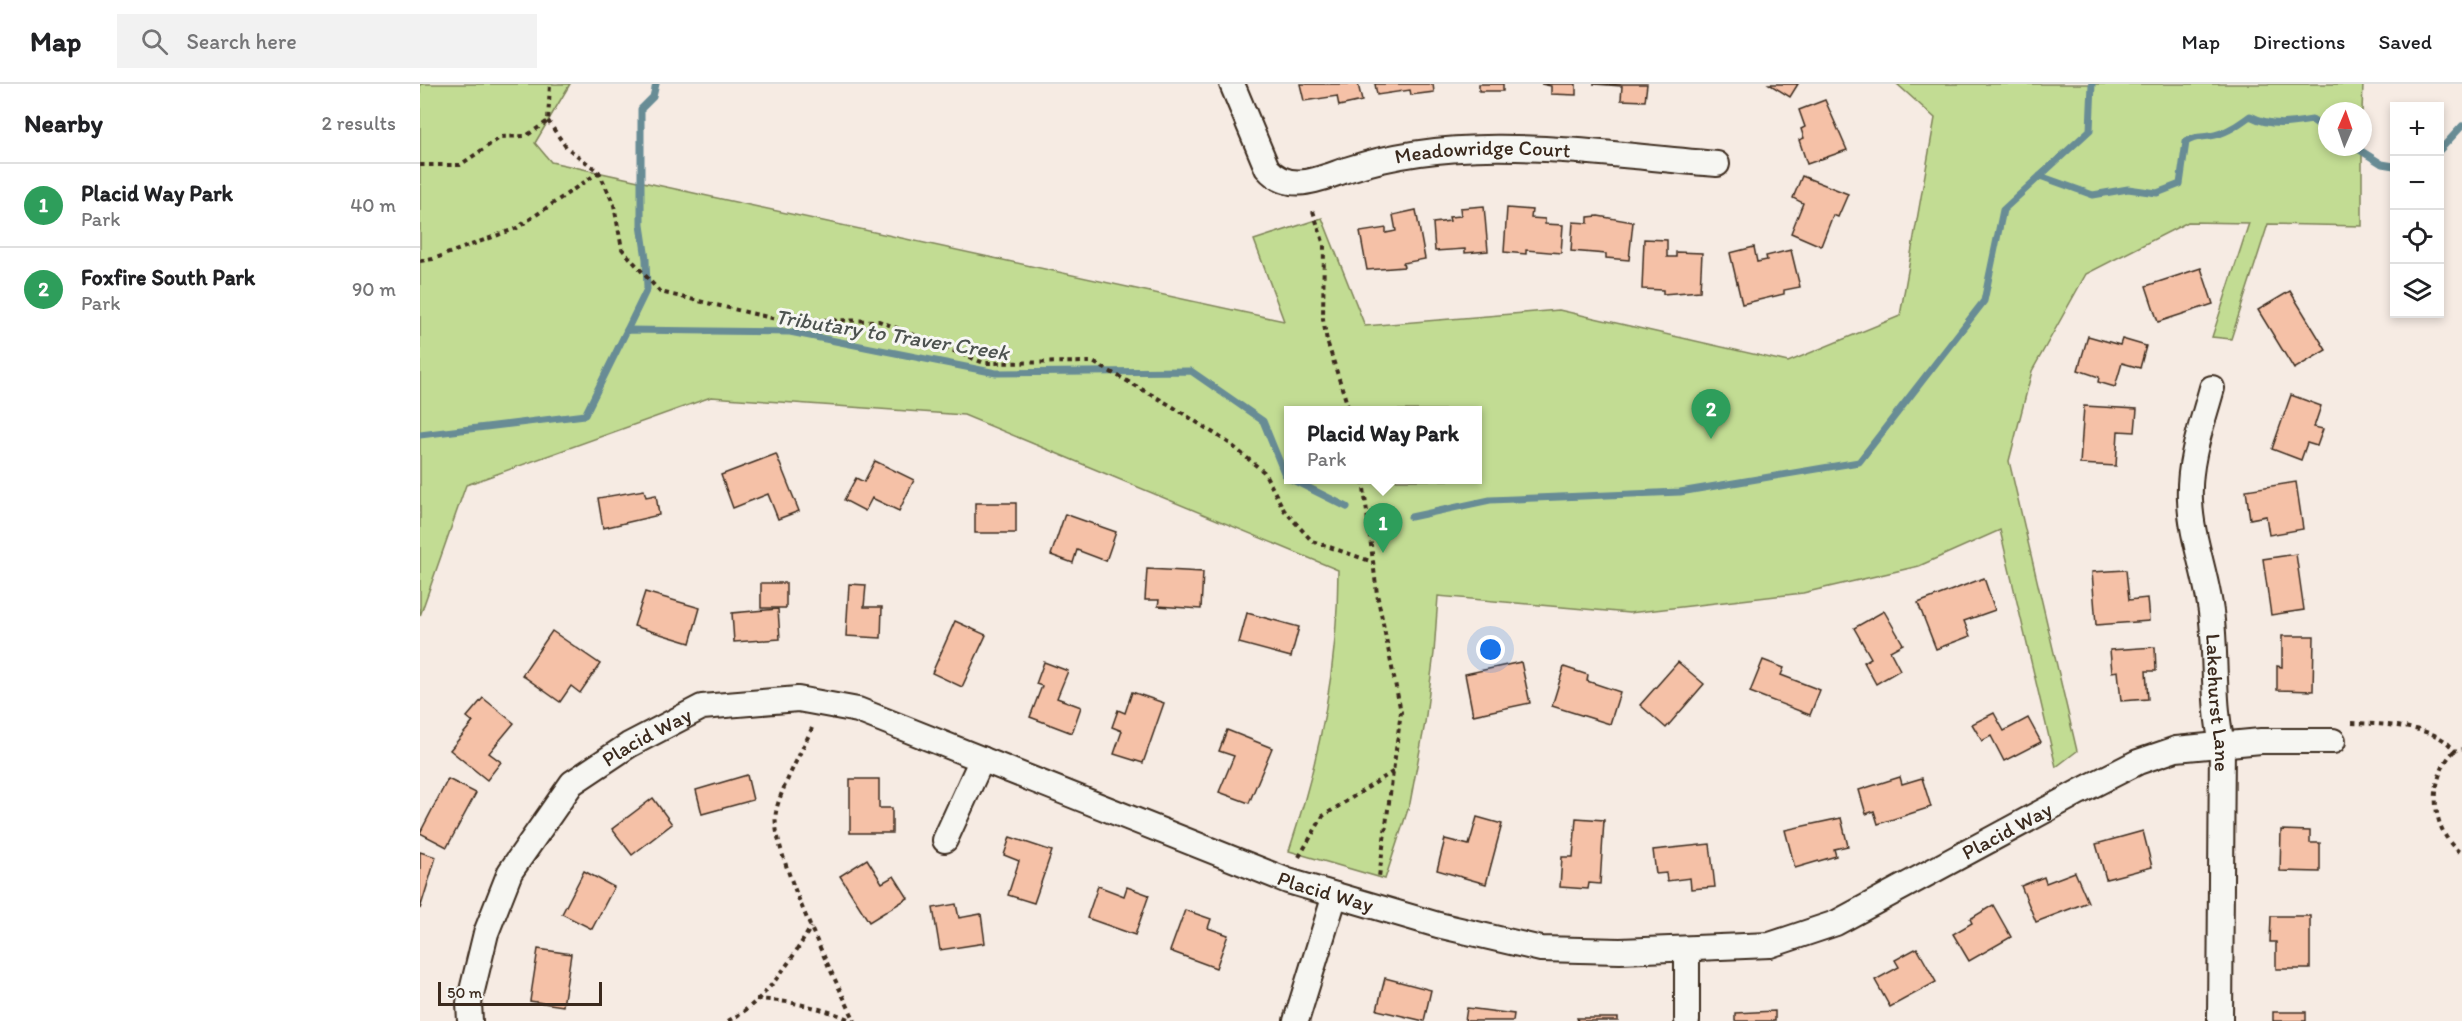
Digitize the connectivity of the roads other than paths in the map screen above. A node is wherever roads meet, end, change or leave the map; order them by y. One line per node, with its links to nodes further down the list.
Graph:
1 (1232, 84): 2 (street, Meadowridge Court)
2 (1716, 164)
3 (2212, 388): 5 (street, Lakehurst Lane)
4 (2333, 741): 5 (street, Placid Way)
5 (2222, 743): 9 (street, Placid Way); 13 (street, Lakehurst Lane)
6 (982, 759): 7 (street); 8 (street, Placid Way); 10 (street, Placid Way)
7 (945, 840)
8 (1335, 895): 9 (street, Placid Way); 11 (street)
9 (1688, 950): 12 (street)
10 (470, 1021)
11 (1296, 1021)
12 (1687, 1021)
13 (2220, 1021)

